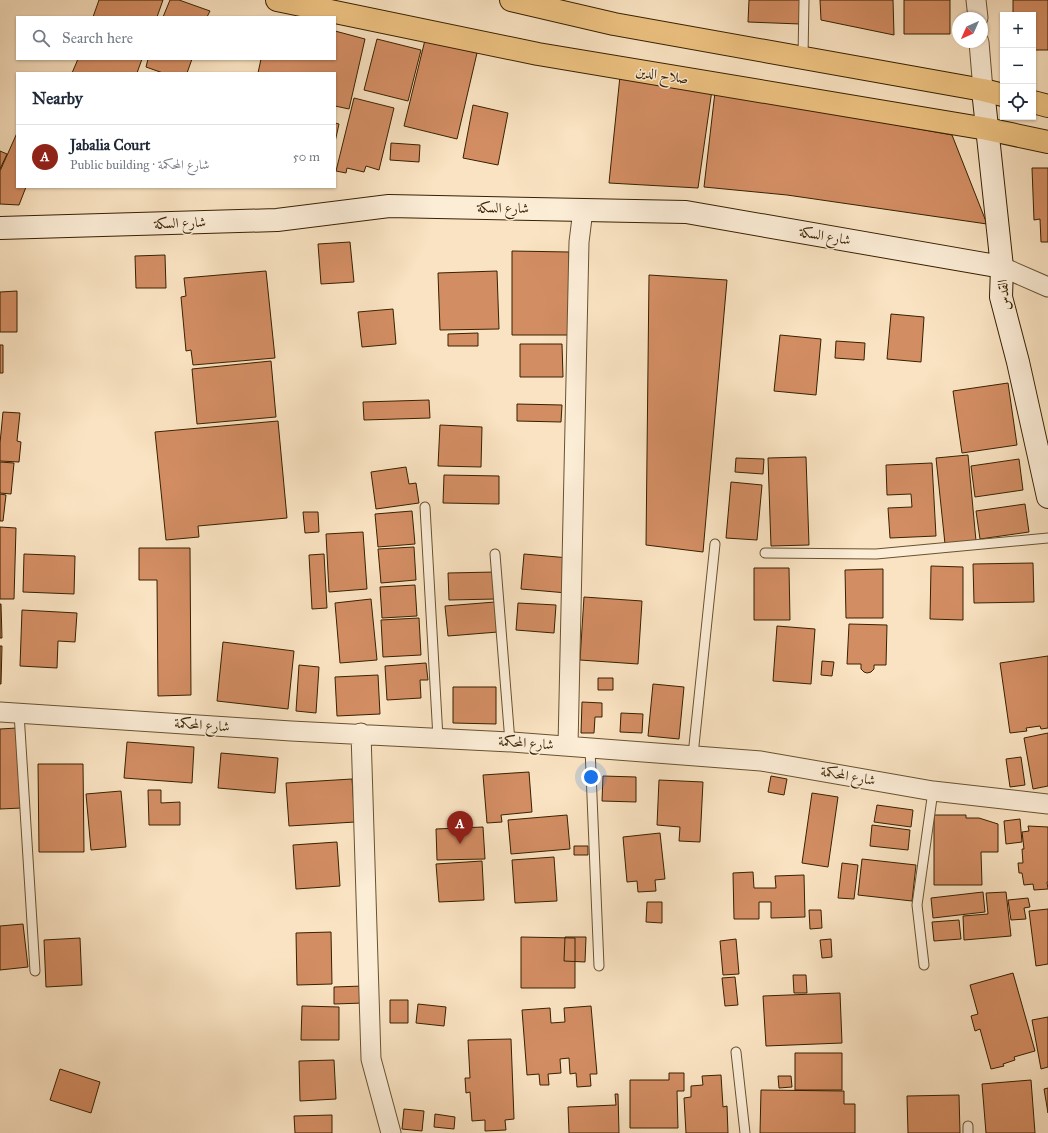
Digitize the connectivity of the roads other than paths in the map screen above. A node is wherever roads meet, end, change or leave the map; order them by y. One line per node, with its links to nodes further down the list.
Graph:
1 (276, 0): 11 (highway, صلاح الدين)
2 (511, 0): 7 (highway)
3 (804, 0): 7 (lane)
4 (976, 0): 5 (street)
5 (977, 12)
6 (981, 48): 8 (street)
7 (803, 57): 8 (highway)
8 (993, 92): 11 (street, القدس)
9 (1036, 103): 10 (highway)
10 (1048, 106)
11 (987, 129): 12 (highway, صلاح الدين); 15 (street, القدس)
12 (1048, 142)
13 (583, 210): 14 (street, شارع السكة); 15 (street, شارع السكة); 28 (street)
14 (0, 228)
15 (1002, 267): 16 (street); 17 (street, القدس)
16 (1048, 287)
17 (1048, 497)
18 (425, 507): 26 (lane)
19 (1048, 538): 21 (lane)
20 (715, 544): 30 (lane)
21 (765, 553)
22 (495, 554): 27 (lane)
23 (0, 712): 24 (street, شارع المحكمة)
24 (19, 713): 25 (street, شارع المحكمة); 35 (lane)
25 (361, 734): 26 (street, شارع المحكمة); 37 (street)
26 (438, 738): 27 (street, شارع المحكمة)
27 (510, 742): 28 (street, شارع المحكمة)
28 (568, 746): 29 (street, شارع المحكمة)
29 (590, 748): 30 (street, شارع المحكمة); 34 (lane)
30 (693, 755): 31 (street, شارع المحكمة)
31 (934, 791): 32 (street, شارع المحكمة); 33 (lane)
32 (1048, 804)
33 (924, 965)
34 (599, 966)
35 (35, 971)
36 (736, 1052): 38 (lane)
37 (391, 1133)
38 (745, 1133)

